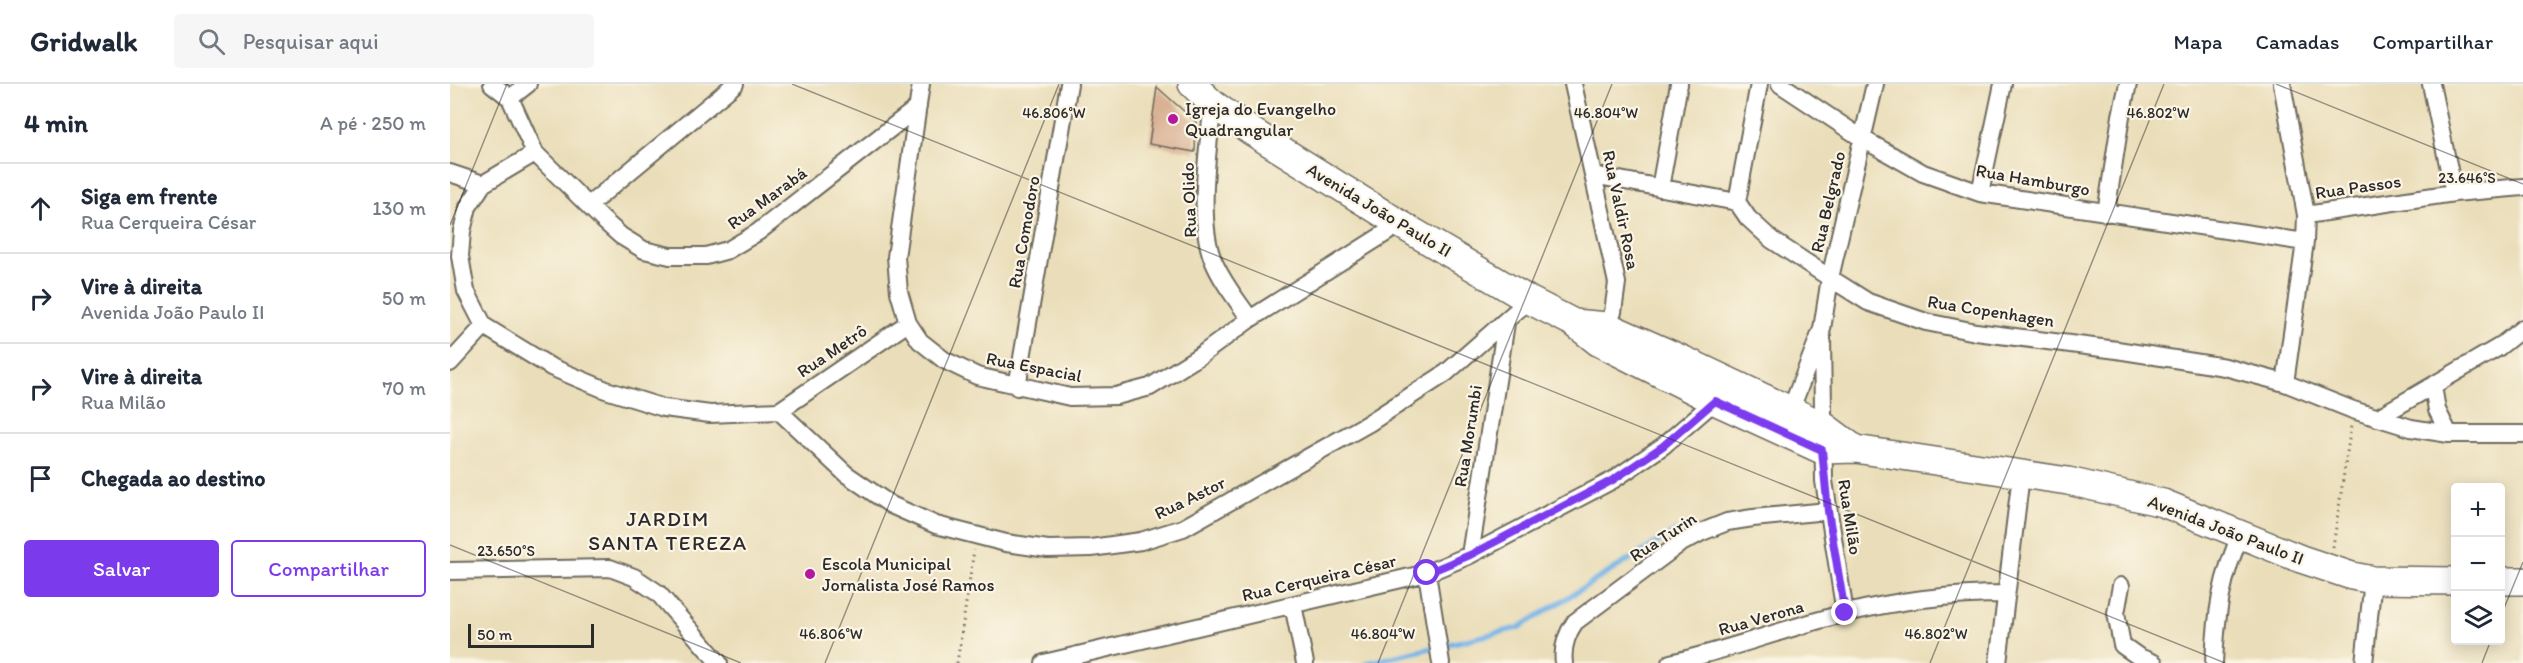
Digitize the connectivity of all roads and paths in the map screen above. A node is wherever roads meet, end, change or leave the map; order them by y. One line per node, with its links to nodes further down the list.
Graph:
1 (492, 84): 16 (street)
2 (528, 84): 16 (street)
3 (735, 84): 29 (street)
4 (921, 84): 18 (street, Rua Espacial)
5 (1069, 84): 46 (street, Rua Comodoro)
6 (1192, 84): 17 (main road, Avenida João Paulo II)
7 (1573, 84): 22 (street, Rua Valdir Rosa)
8 (1679, 84): 25 (street)
9 (1760, 84): 28 (street)
10 (1780, 84): 19 (street, Rua Hamburgo)
11 (1875, 84): 19 (street, Rua Belgrado)
12 (2002, 84): 27 (street)
13 (2128, 84): 30 (street)
14 (2282, 84): 31 (street)
15 (2431, 84): 26 (street)
16 (510, 98): 20 (street, Rua Marabá)
17 (1213, 104): 32 (main road, Avenida João Paulo II); 36 (street, Rua Olido)
18 (918, 107): 29 (street, Rua Marabá); 37 (street, Rua Espacial)
19 (1863, 139): 27 (street, Rua Hamburgo); 34 (street, Rua Belgrado)
20 (535, 153): 23 (street); 29 (street, Rua Marabá)
21 (450, 173): 23 (street)
22 (1593, 175): 25 (street); 42 (street, Rua Valdir Rosa)
23 (483, 184): 39 (street)
24 (2523, 187): 26 (street, Rua Passos)
25 (1660, 188): 28 (street)
26 (2454, 193): 31 (street, Rua Passos)
27 (1980, 194): 30 (street, Rua Hamburgo)
28 (1737, 202): 34 (street, Rua Copenhagen)
29 (589, 204)
30 (2106, 213): 33 (street, Rua Hamburgo)
31 (2306, 215): 33 (street)
32 (1400, 224): 35 (main road, Avenida João Paulo II); 36 (street, Rua Espacial)
33 (2305, 242): 44 (street)
34 (1830, 278): 41 (street, Rua Belgrado); 44 (street, Rua Copenhagen)
35 (1529, 300): 38 (street, Rua Astor); 42 (main road, Avenida João Paulo II)
36 (1250, 319): 46 (street, Rua Espacial)
37 (908, 323): 46 (street, Rua Espacial); 49 (street, Rua Metrô)
38 (1506, 323): 58 (street, Rua Astor); 59 (street, Rua Morumbi)
39 (483, 326): 43 (street); 49 (street)
40 (2523, 328): 45 (street)
41 (1821, 329): 51 (street, Rua Belgrado); 54 (street, Rua Belgrado)
42 (1603, 334): 47 (main road, Avenida João Paulo II)
43 (450, 363)
44 (2285, 383): 48 (street, Rua Copenhagen)
45 (2433, 386): 50 (street); 52 (street)
46 (1017, 387)
47 (1720, 390): 51 (main road, Avenida João Paulo II); 59 (street, Rua Cerqueira César)
48 (2353, 410): 50 (street, Rua Copenhagen); 60 (path)
49 (779, 411): 58 (street, Rua Astor)
50 (2376, 418): 52 (street, Rua Copenhagen)
51 (1786, 421): 54 (main road, Avenida João Paulo II)
52 (2449, 434): 53 (street, Rua Copenhagen)
53 (2523, 434)
54 (1823, 438): 55 (main road, Avenida João Paulo II); 56 (street, Rua Milão)
55 (2021, 475): 57 (main road, Avenida João Paulo II); 68 (street)
56 (1828, 511): 70 (street, Rua Milão); 76 (street, Rua Turin)
57 (2242, 533): 60 (main road, Avenida João Paulo II); 80 (street)
58 (976, 536): 72 (path)
59 (1470, 555): 62 (street, Rua Cerqueira César)
60 (2330, 569): 63 (main road, Avenida João Paulo II)
61 (450, 571): 71 (street)
62 (1427, 573): 69 (street, Rua Cerqueira César); 75 (street)
63 (2373, 580): 64 (main road, Avenida João Paulo II); 81 (street)
64 (2451, 581)
65 (2505, 581): 66 (main road)
66 (2523, 581)
67 (2121, 586): 79 (street)
68 (2006, 594): 70 (street, Rua Verona); 78 (street)
69 (1293, 605): 73 (street, Rua Cerqueira César); 74 (street)
70 (1845, 613): 77 (street, Rua Verona)
71 (719, 663)
72 (957, 663)
73 (1044, 663)
74 (1305, 663)
75 (1441, 663)
76 (1564, 663)
77 (1670, 663)
78 (1998, 663)
79 (2154, 663)
80 (2214, 663)
81 (2364, 663)

